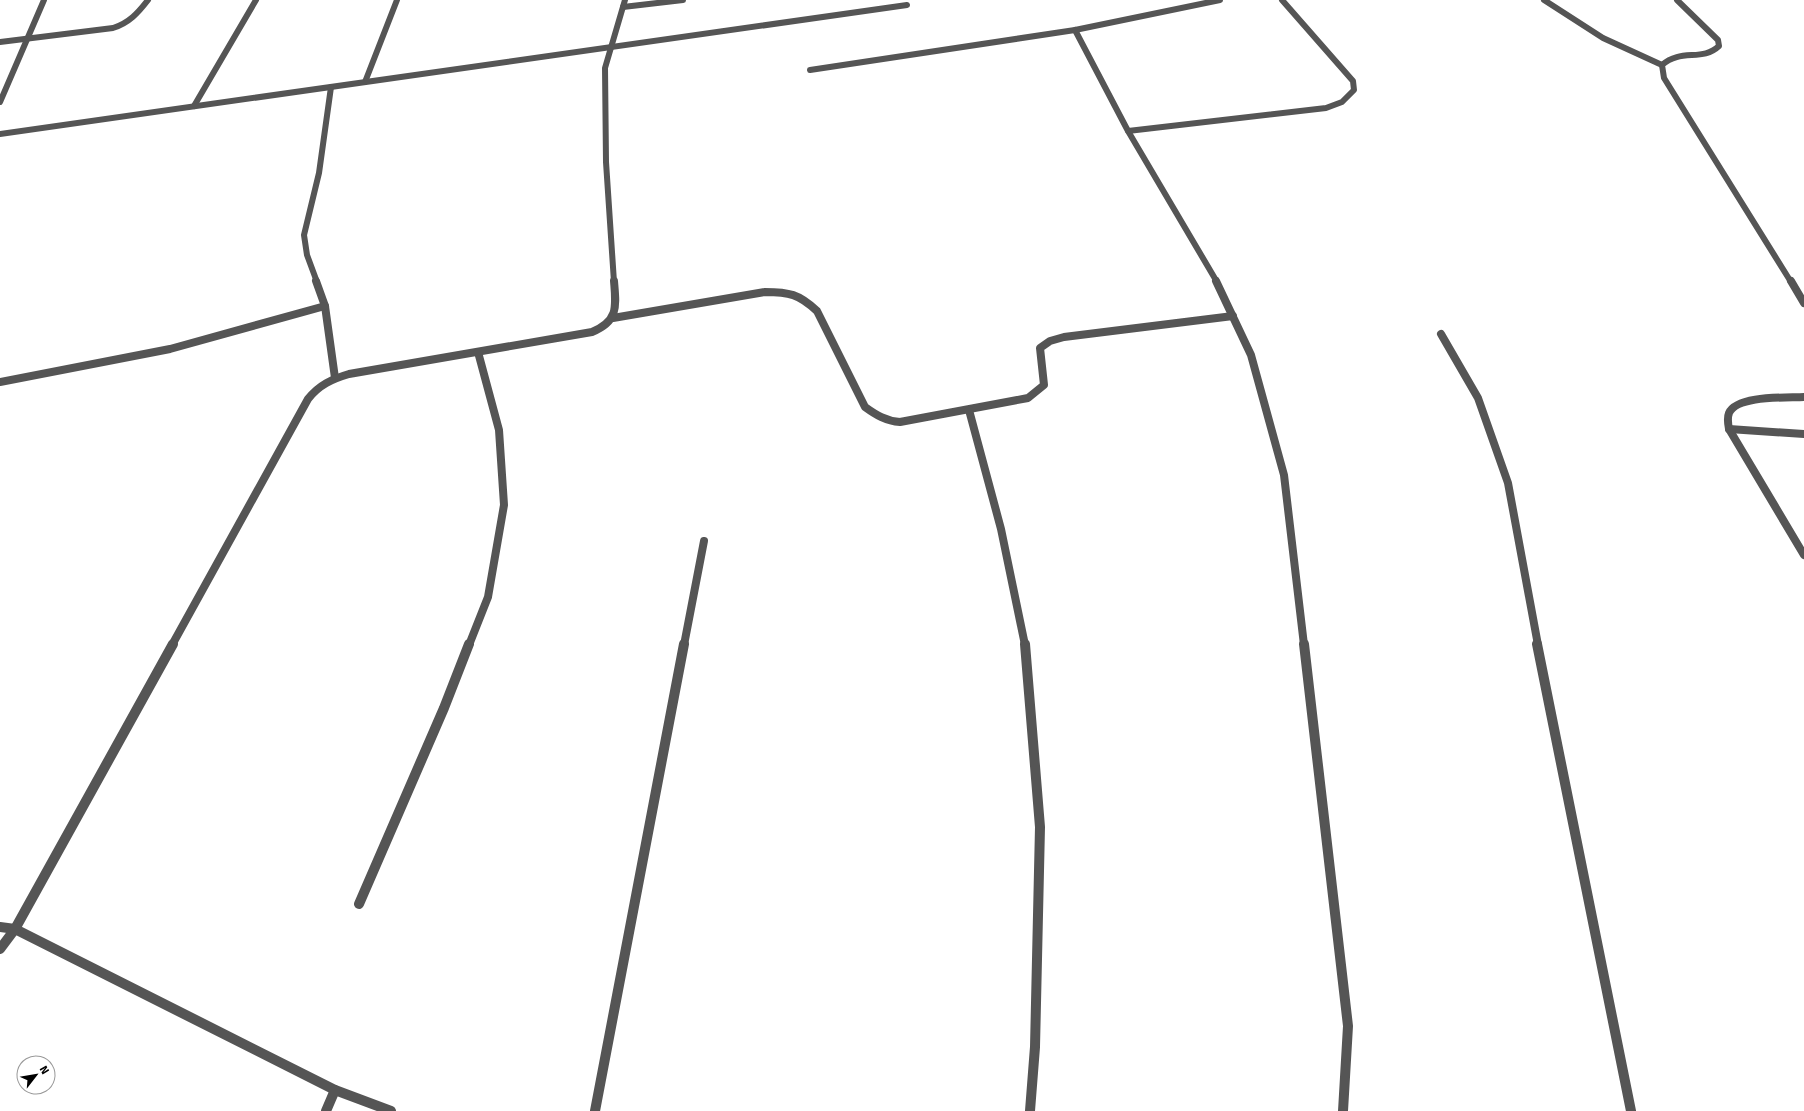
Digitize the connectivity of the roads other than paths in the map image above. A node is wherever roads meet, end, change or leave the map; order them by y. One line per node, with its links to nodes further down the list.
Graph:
1 (44, 0): 13 (street)
2 (148, 0): 13 (street)
3 (256, 0): 21 (street)
4 (397, 0): 18 (street)
5 (683, 0): 10 (street)
6 (1220, 0): 12 (street)
7 (1282, 0): 22 (street)
8 (1544, 0): 16 (street)
9 (1677, 0): 16 (street)
10 (624, 4): 15 (street)
11 (907, 4): 15 (street)
12 (1075, 30): 17 (street); 22 (street)
13 (28, 38): 14 (street); 20 (street)
14 (0, 42)
15 (611, 47): 18 (street); 27 (street)
16 (1662, 65): 24 (street)
17 (810, 70)
18 (365, 82): 19 (street)
19 (331, 87): 21 (street); 25 (street)
20 (0, 102)
21 (194, 106): 23 (street)
22 (1128, 131): 26 (street)
23 (0, 134)
24 (1804, 303)
25 (325, 306): 30 (street); 31 (street)
26 (1233, 316): 33 (street); 47 (street)
27 (613, 318): 29 (street); 33 (street)
28 (1441, 334): 48 (street)
29 (478, 352): 30 (street); 38 (street)
30 (335, 378): 40 (street)
31 (0, 382)
32 (1804, 397): 34 (street)
33 (969, 410): 46 (street)
34 (1729, 428): 35 (street); 37 (street)
35 (1804, 434)
36 (704, 541): 45 (street)
37 (1804, 555)
38 (359, 904)
39 (0, 927): 40 (street)
40 (15, 929): 41 (street); 42 (street)
41 (0, 949)
42 (335, 1090): 43 (street); 44 (street)
43 (326, 1111)
44 (391, 1111)
45 (595, 1111)
46 (1030, 1111)
47 (1343, 1111)
48 (1631, 1111)

